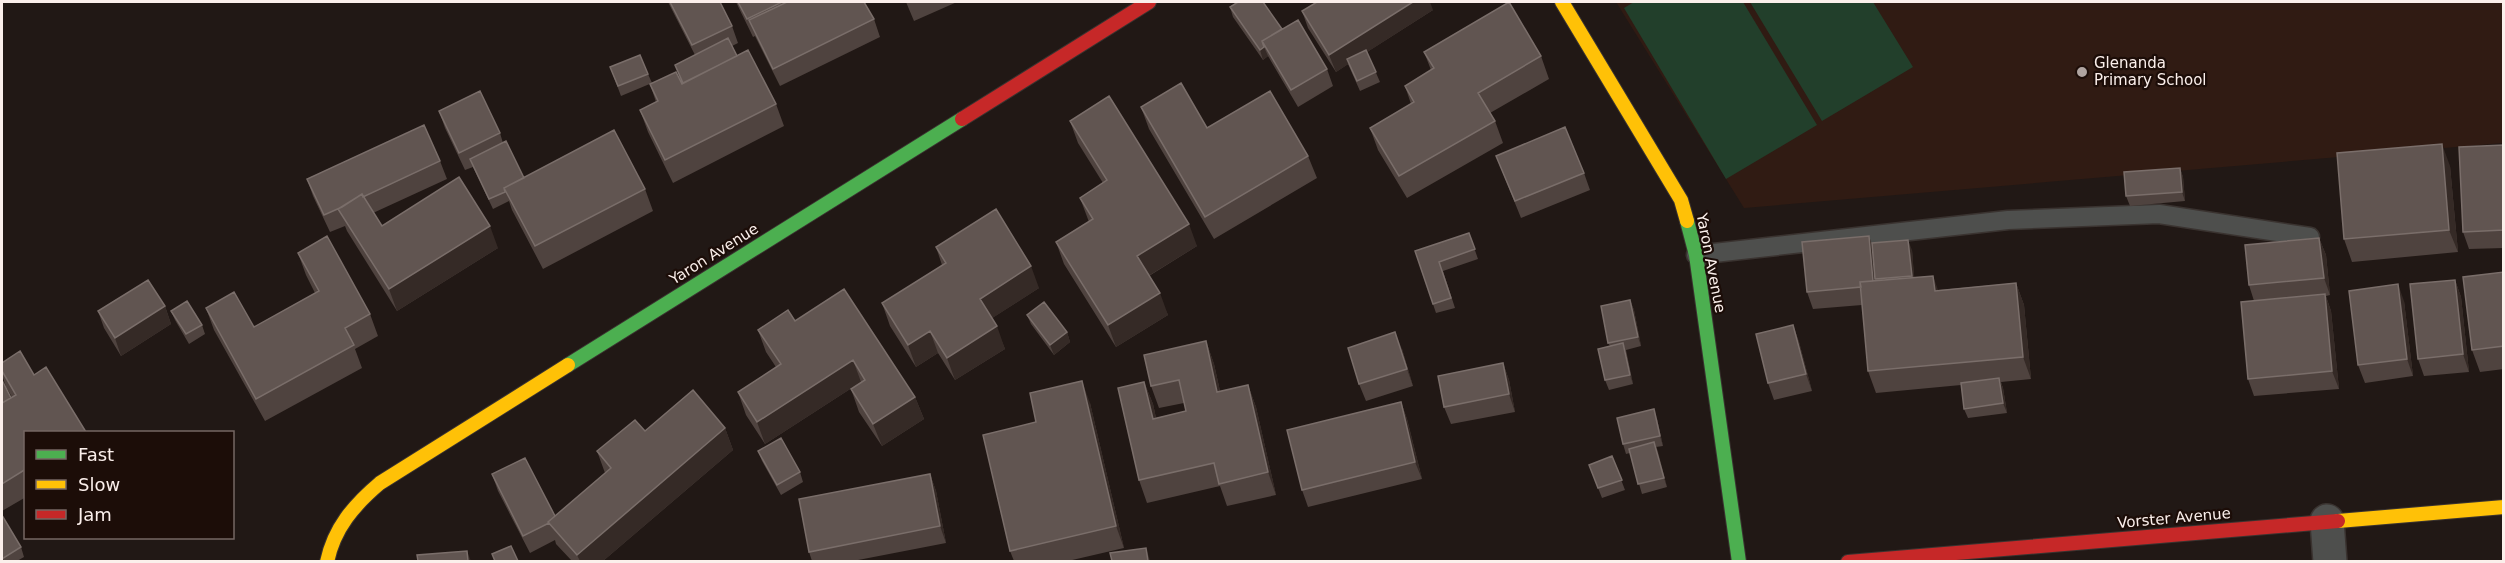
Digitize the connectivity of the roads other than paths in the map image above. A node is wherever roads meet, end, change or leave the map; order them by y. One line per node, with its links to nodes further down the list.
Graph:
1 (1149, 2): 7 (street, Yaron Avenue)
2 (1562, 2): 4 (street, Yaron Avenue)
3 (2310, 237): 4 (lane)
4 (1696, 255): 8 (street, Yaron Avenue)
5 (2504, 507): 6 (street, Vorster Avenue)
6 (2327, 522): 9 (street, Vorster Avenue); 10 (street)
7 (327, 561)
8 (1739, 561)
9 (1848, 561)
10 (2330, 561)

